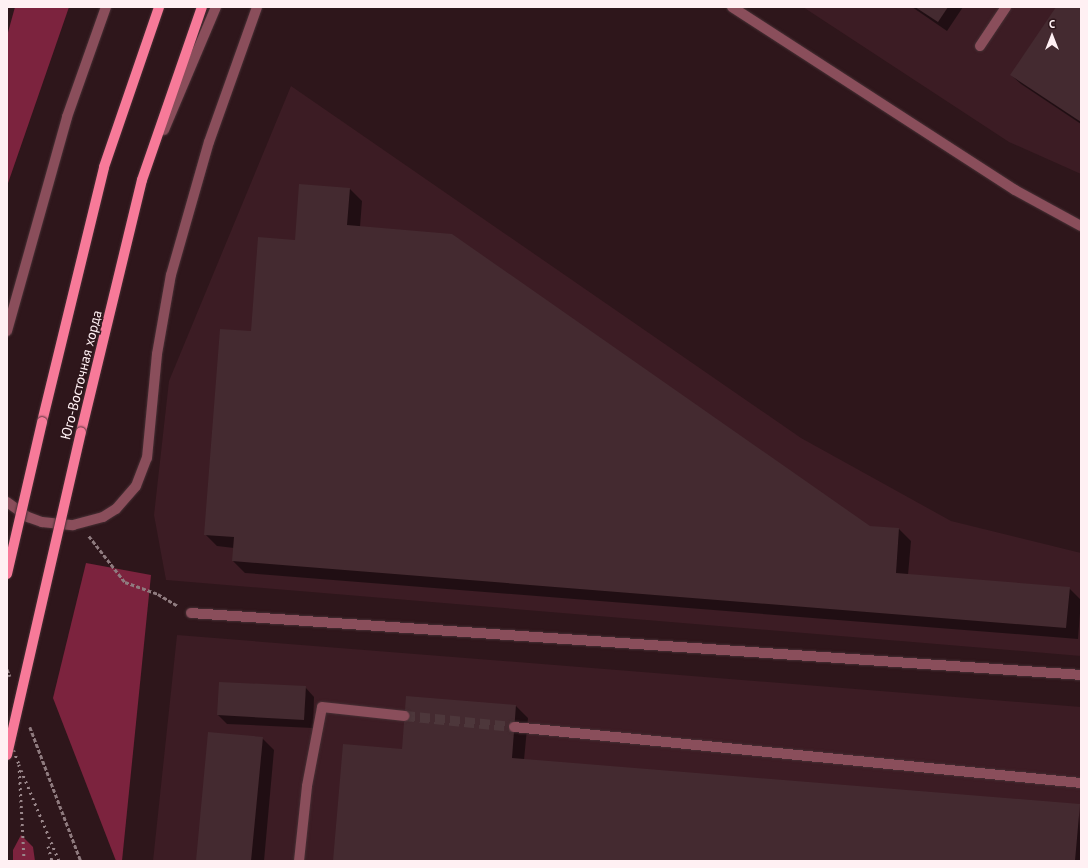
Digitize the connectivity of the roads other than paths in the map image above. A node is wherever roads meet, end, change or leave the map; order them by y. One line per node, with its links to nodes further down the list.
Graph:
1 (106, 7): 11 (street)
2 (159, 7): 13 (main road, Юго-Восточная хорда, bridge)
3 (202, 7): 9 (main road, Юго-Восточная хорда)
4 (216, 7): 9 (street)
5 (257, 7): 12 (street)
6 (732, 7): 10 (street)
7 (1006, 7): 8 (street)
8 (980, 46)
9 (142, 180): 18 (main road, Юго-Восточная хорда, bridge)
10 (1081, 226)
11 (7, 331)
12 (7, 502)
13 (7, 574)
14 (191, 613): 15 (street)
15 (1081, 676)
16 (405, 716): 20 (street)
17 (514, 727): 19 (street)
18 (7, 755)
19 (1081, 783)
20 (299, 861)

